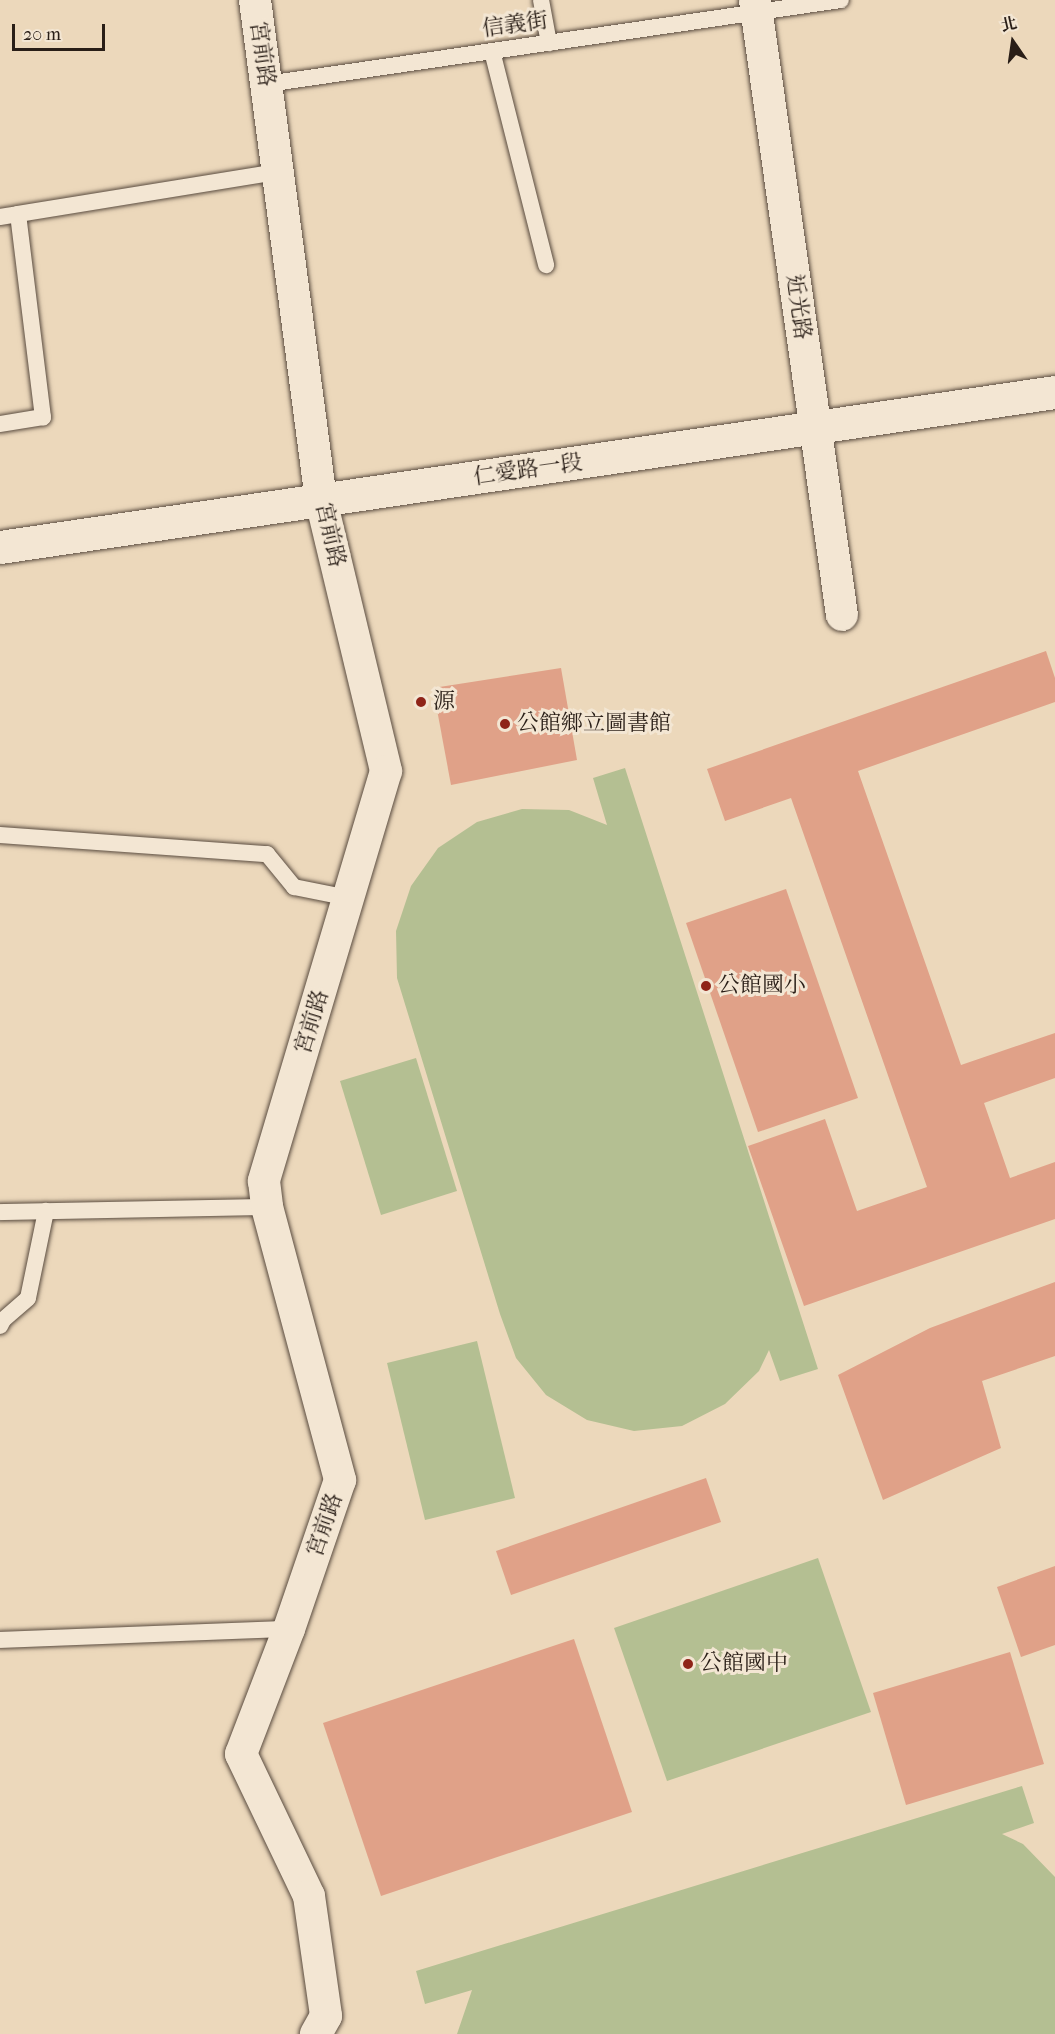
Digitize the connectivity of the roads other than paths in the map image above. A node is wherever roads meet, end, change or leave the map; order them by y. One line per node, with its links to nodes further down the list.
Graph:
1 (255, 0): 7 (street, 宮前路)
2 (541, 0): 5 (lane)
3 (841, 0): 4 (lane, 信義街)
4 (755, 6): 5 (lane, 信義街); 14 (street, 近光路)
5 (549, 43): 6 (lane, 信義街)
6 (492, 51): 7 (lane, 信義街); 11 (lane)
7 (267, 84): 8 (street, 宮前路)
8 (278, 172): 9 (lane); 15 (street, 宮前路)
9 (18, 214): 10 (lane); 13 (lane)
10 (0, 217)
11 (546, 265)
12 (1055, 392): 14 (street, 仁愛路一段)
13 (0, 424)
14 (815, 428): 15 (street, 仁愛路一段); 17 (street, 近光路)
15 (321, 501): 16 (street, 仁愛路一段); 19 (street, 宮前路)
16 (0, 547)
17 (842, 615)
18 (0, 835): 19 (lane)
19 (349, 897): 20 (street, 宮前路)
20 (267, 1207): 21 (lane); 24 (street, 宮前路)
21 (46, 1211): 22 (lane); 23 (lane)
22 (0, 1212)
23 (0, 1326)
24 (289, 1629): 25 (lane); 26 (street, 宮前路)
25 (0, 1640)
26 (321, 2025)

